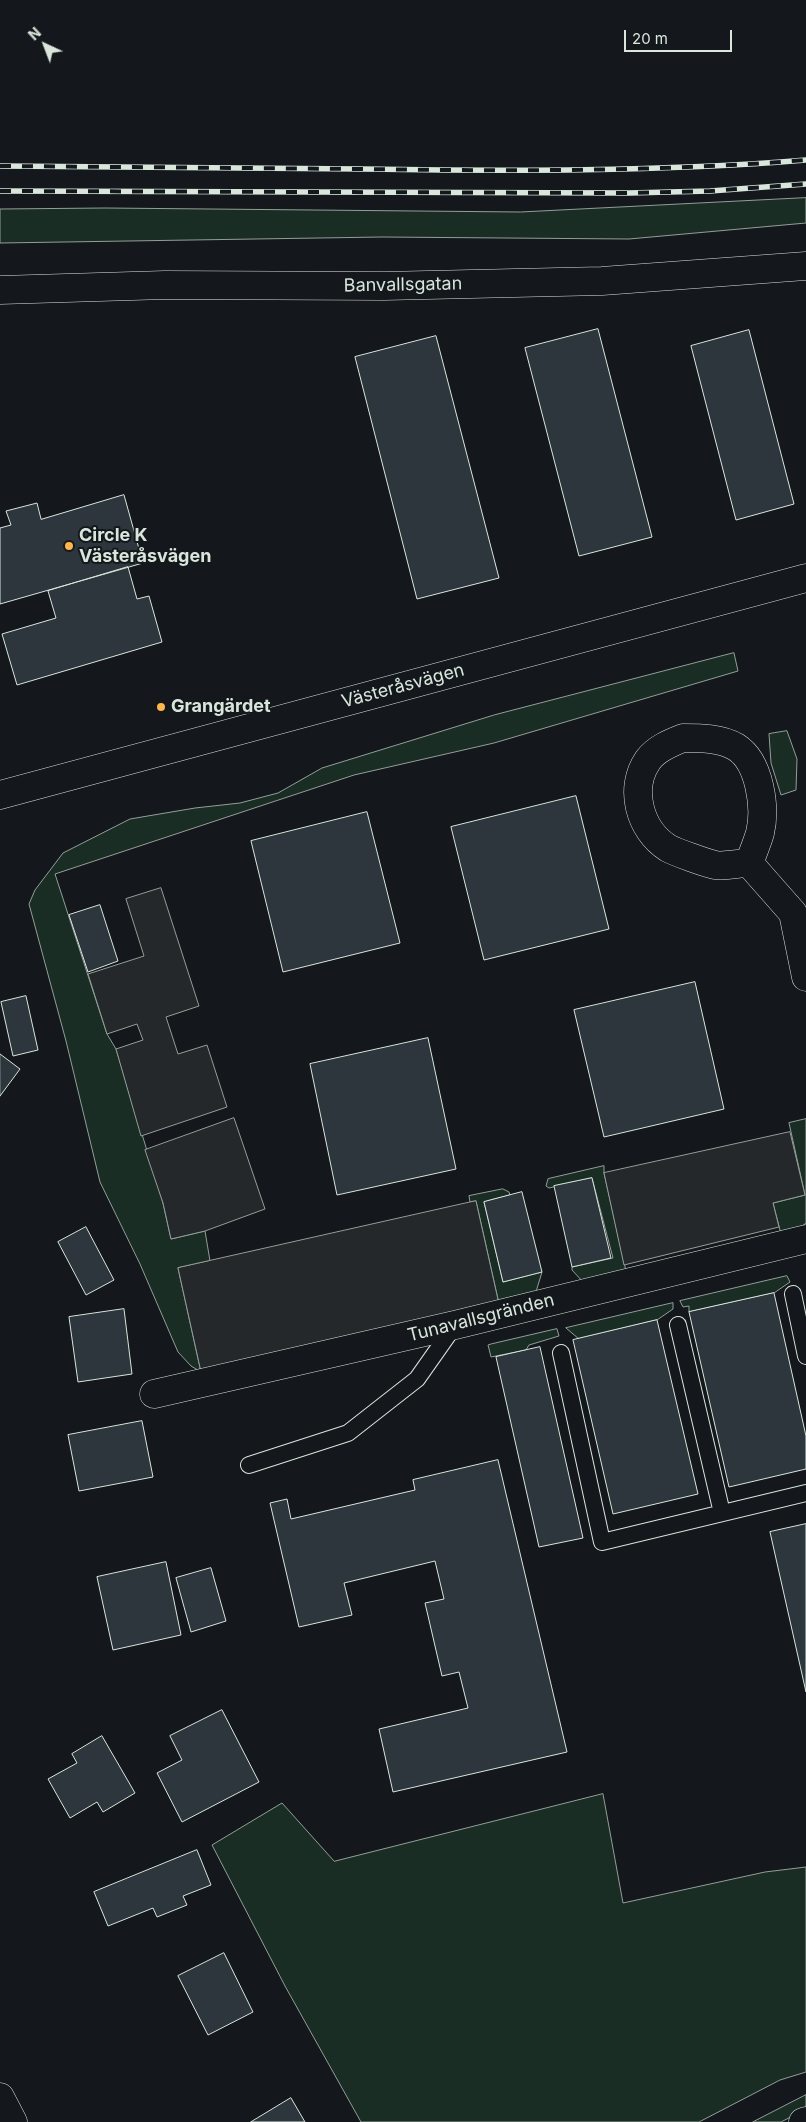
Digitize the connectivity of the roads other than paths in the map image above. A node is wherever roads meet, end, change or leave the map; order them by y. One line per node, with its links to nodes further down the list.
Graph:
1 (806, 266): 2 (street, Banvallsgatan)
2 (0, 290)
3 (806, 578): 4 (street, Västeråsvägen)
4 (0, 795)
5 (749, 863): 5 (street); 6 (street)
6 (806, 977)
7 (806, 1238): 9 (street, Tunavallsgränden)
8 (792, 1294): 12 (lane)
9 (455, 1325): 13 (street, Tunavallsgränden); 14 (lane)
10 (678, 1325): 16 (lane)
11 (560, 1353): 16 (lane)
12 (806, 1356)
13 (154, 1394)
14 (249, 1465)
15 (806, 1493): 16 (lane)
16 (722, 1513)
17 (0, 2097): 19 (street)
18 (806, 2121): 20 (street)
19 (13, 2122)
20 (802, 2122)

